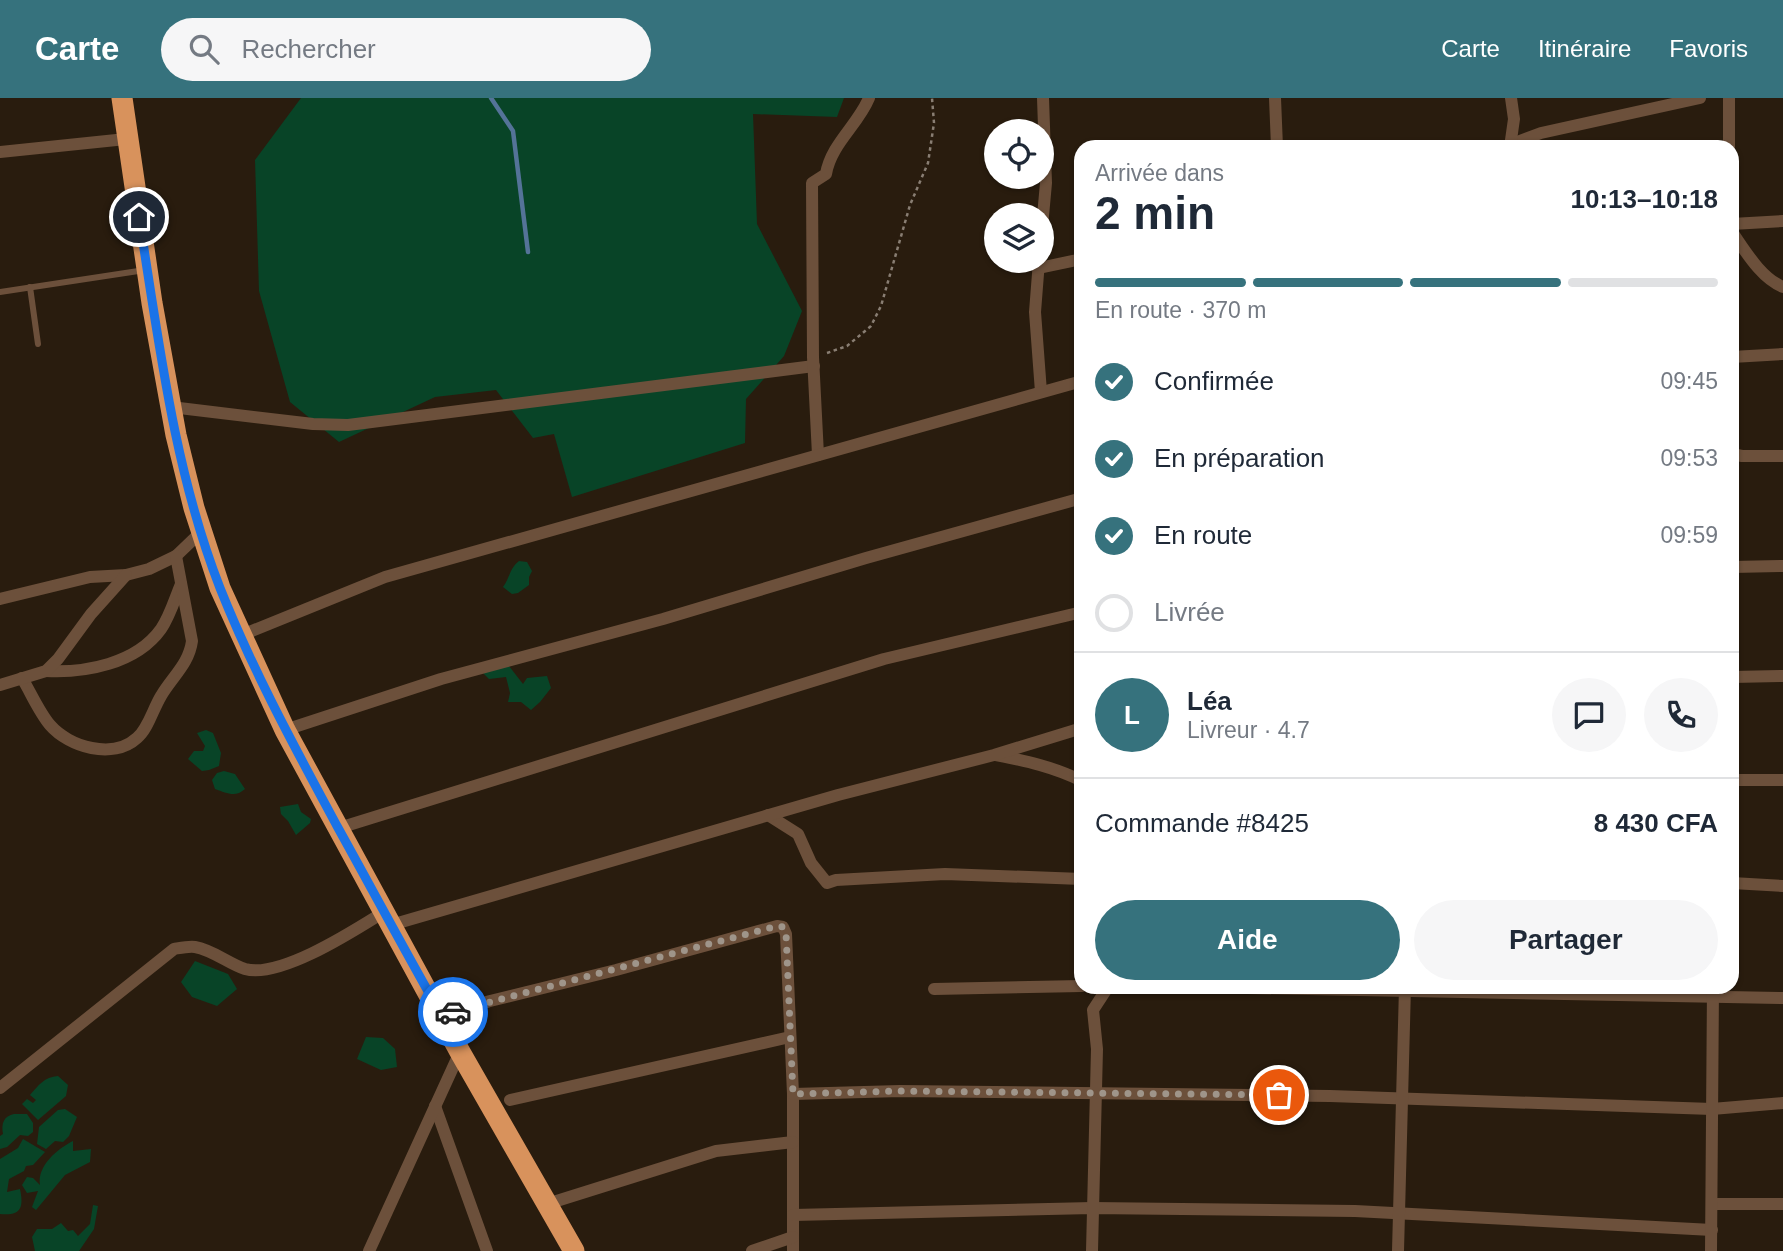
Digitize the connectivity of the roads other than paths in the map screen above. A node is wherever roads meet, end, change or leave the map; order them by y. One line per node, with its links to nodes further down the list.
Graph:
1 (122, 98): 8 (highway)
2 (869, 98): 28 (street)
3 (1043, 98): 14 (street)
4 (1275, 98): 9 (street)
5 (1511, 98): 10 (street)
6 (1700, 98): 11 (street)
7 (1730, 98): 12 (street)
8 (126, 139): 13 (street); 20 (highway)
9 (1277, 140)
10 (1510, 140)
11 (1525, 140)
12 (1729, 140)
13 (0, 152)
14 (1044, 203)
15 (1783, 222): 16 (street)
16 (1739, 224)
17 (1739, 242): 23 (street)
18 (1074, 260): 19 (street)
19 (1054, 262)
20 (147, 269): 22 (lane); 31 (highway)
21 (1038, 273): 30 (street)
22 (30, 287): 24 (lane); 25 (lane)
23 (1783, 287)
24 (0, 292)
25 (38, 344)
26 (1783, 354): 27 (street)
27 (1739, 357)
28 (813, 362): 31 (street); 32 (street)
29 (1074, 383): 30 (street)
30 (1041, 392): 32 (street)
31 (171, 407): 36 (highway)
32 (818, 455): 44 (street)
33 (1739, 455): 34 (street)
34 (1783, 456)
35 (1074, 500): 50 (street)
36 (201, 532): 37 (street); 44 (highway)
37 (176, 556): 40 (street); 41 (street)
38 (1783, 566): 39 (street)
39 (1739, 567)
40 (126, 575): 42 (street); 45 (street)
41 (181, 584): 45 (street); 48 (street)
42 (0, 599)
43 (1074, 614): 57 (street)
44 (242, 635): 50 (highway)
45 (46, 671): 48 (street)
46 (1783, 676): 47 (street)
47 (1739, 677)
48 (22, 678): 49 (street)
49 (0, 685)
50 (285, 730): 57 (highway)
51 (1074, 730): 52 (street)
52 (994, 755): 53 (street); 56 (street)
53 (1074, 777)
54 (1739, 780): 55 (street)
55 (1783, 780)
56 (768, 816): 58 (street); 61 (street)
57 (339, 828): 61 (highway)
58 (1074, 879)
59 (1739, 883): 60 (street)
60 (1783, 886)
61 (387, 918): 69 (highway); 72 (street)
62 (1074, 986): 63 (street)
63 (934, 989)
64 (1103, 994): 74 (street)
65 (1405, 994): 75 (street)
66 (1713, 994): 79 (street)
67 (1739, 994): 68 (street)
68 (1783, 998)
69 (442, 1016): 70 (street); 71 (highway)
70 (790, 1037): 73 (street); 76 (street)
71 (460, 1052): 78 (street); 83 (highway)
72 (0, 1088)
73 (793, 1094): 74 (street); 80 (street)
74 (1097, 1095): 75 (street); 84 (street)
75 (1403, 1098): 79 (street); 85 (street)
76 (510, 1100)
77 (1783, 1103): 79 (street)
78 (435, 1106): 89 (street); 90 (street)
79 (1712, 1109): 81 (street)
80 (793, 1142): 83 (street); 86 (street)
81 (1712, 1204): 82 (street); 87 (street)
82 (1783, 1204)
83 (547, 1205): 91 (highway)
84 (1093, 1208): 85 (street); 86 (street); 94 (street)
85 (1400, 1214): 87 (street); 95 (street)
86 (793, 1215): 88 (street)
87 (1712, 1230): 96 (street)
88 (793, 1237): 92 (street); 93 (street)
89 (371, 1249)
90 (487, 1251)
91 (574, 1251)
92 (752, 1251)
93 (793, 1251)
94 (1092, 1251)
95 (1398, 1251)
96 (1711, 1251)

